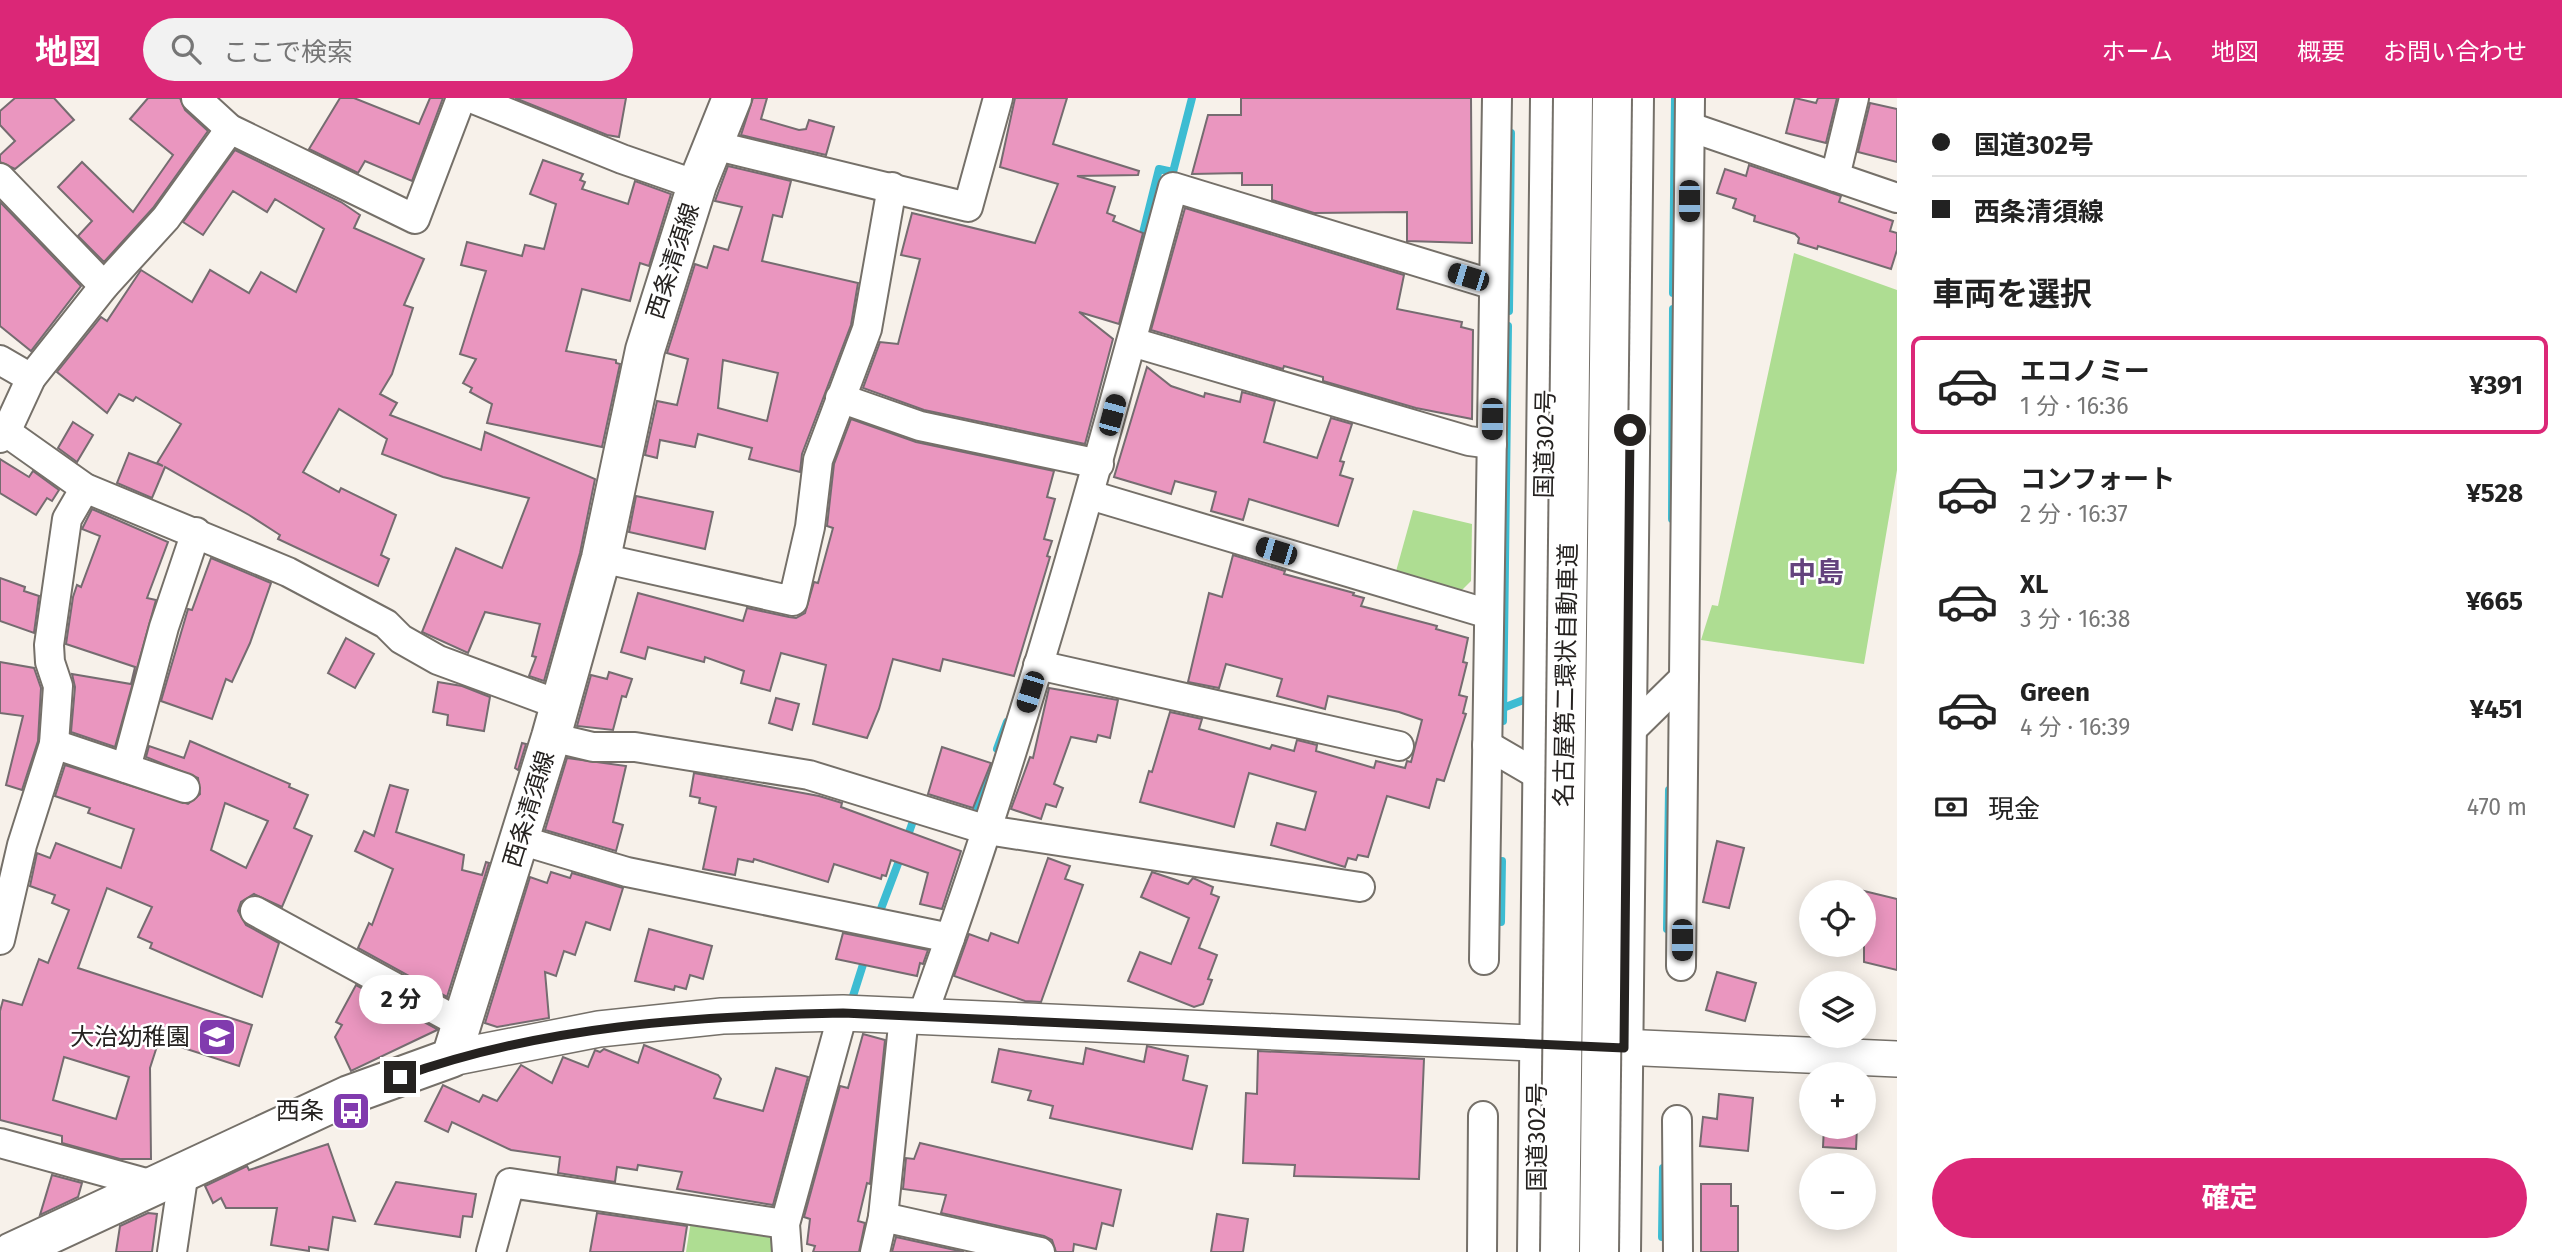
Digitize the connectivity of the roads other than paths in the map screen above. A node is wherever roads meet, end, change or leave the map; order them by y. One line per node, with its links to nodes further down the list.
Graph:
1 (196, 98): 14 (street)
2 (461, 98): 14 (street)
3 (471, 98): 18 (street)
4 (732, 98): 15 (main road, 西条清須線)
5 (998, 98): 19 (street)
6 (1550, 98): 43 (main road, 国道302号)
7 (1573, 98): 74 (main road, 名古屋第二環状自動車道, bridge)
8 (1612, 98): 65 (main road, 名古屋第二環状自動車道, bridge)
9 (1634, 98): 38 (main road)
10 (1690, 98): 13 (street)
11 (1854, 98): 16 (street)
12 (1501, 102): 21 (street)
13 (1690, 127): 16 (street); 36 (street)
14 (230, 130): 22 (street)
15 (713, 145): 18 (main road, 西条清須線); 19 (street)
16 (1835, 177): 20 (street)
17 (0, 178): 22 (street)
18 (697, 185): 33 (main road, 西条清須線)
19 (892, 187): 26 (street)
20 (1897, 198)
21 (1494, 285): 23 (street); 28 (street)
22 (104, 286): 25 (street)
23 (1132, 342): 28 (street); 29 (street)
24 (0, 360): 25 (street)
25 (31, 379): 27 (street)
26 (840, 398): 29 (street); 33 (street)
27 (3, 435): 30 (street)
28 (1492, 444): 34 (street)
29 (1099, 464): 31 (street)
30 (85, 488): 32 (street); 39 (street)
31 (1090, 495): 34 (street); 35 (street)
32 (196, 532): 37 (street); 42 (street)
33 (601, 558): 37 (main road, 西条清須線)
34 (1489, 614): 40 (street)
35 (1038, 666): 41 (street); 45 (street)
36 (1684, 678): 38 (street); 52 (street)
37 (556, 721): 45 (street); 46 (main road, 西条清須線)
38 (1627, 734): 57 (main road)
39 (54, 744): 42 (street); 50 (street)
40 (1487, 745): 43 (street); 51 (street)
41 (1399, 746)
42 (126, 768): 44 (street)
43 (1540, 776): 56 (main road, 国道302号)
44 (185, 788)
45 (987, 830): 47 (street); 49 (street)
46 (520, 840): 49 (street); 55 (main road, 西条清須線)
47 (1360, 887)
48 (255, 911): 55 (street)
49 (950, 938): 54 (street)
50 (0, 940)
51 (1484, 960)
52 (1681, 966)
53 (843, 1013): 54 (street); 55 (street); 64 (street)
54 (913, 1016): 56 (street); 63 (street)
55 (456, 1041): 62 (main road)
56 (1537, 1045): 57 (street); 73 (main road, 国道302号)
57 (1624, 1048): 58 (street); 65 (main road)
58 (1897, 1059)
59 (1483, 1116): 72 (street)
60 (1677, 1119): 75 (street)
61 (0, 1143): 62 (street)
62 (169, 1178): 66 (main road); 67 (street)
63 (883, 1217): 70 (street); 71 (street)
64 (785, 1224): 68 (street); 69 (street)
65 (1619, 1247)
66 (12, 1252)
67 (172, 1252)
68 (491, 1252)
69 (787, 1252)
70 (875, 1252)
71 (1040, 1252)
72 (1482, 1252)
73 (1537, 1252)
74 (1560, 1252)
75 (1678, 1252)

